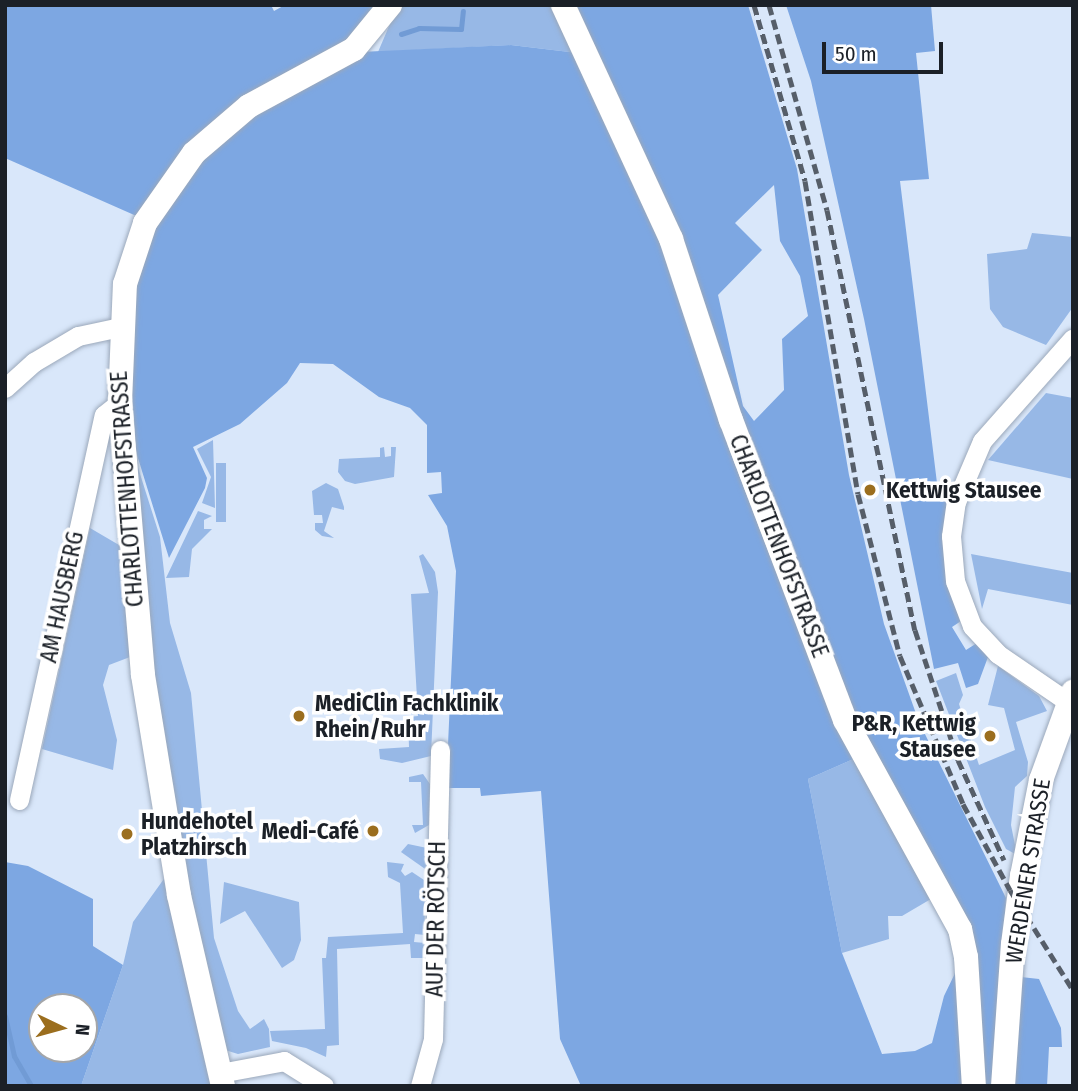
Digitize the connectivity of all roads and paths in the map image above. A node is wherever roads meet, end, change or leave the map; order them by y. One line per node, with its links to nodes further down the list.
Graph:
1 (390, 5): 3 (main road, CHARLOTTENHOFSTRASSE)
2 (563, 5): 13 (main road, CHARLOTTENHOFSTRASSE)
3 (120, 327): 5 (street); 6 (main road, CHARLOTTENHOFSTRASSE)
4 (1073, 338): 7 (street, WERDENER STRASSE)
5 (5, 388)
6 (120, 402): 9 (street, AM HAUSBERG); 10 (main road, CHARLOTTENHOFSTRASSE)
7 (1070, 697): 14 (main road, WERDENER STRASSE)
8 (440, 750): 12 (street, AUF DER RÖTSCH)
9 (19, 800)
10 (221, 1079): 11 (street)
11 (324, 1086)
12 (420, 1086)
13 (974, 1086)
14 (1003, 1086)

